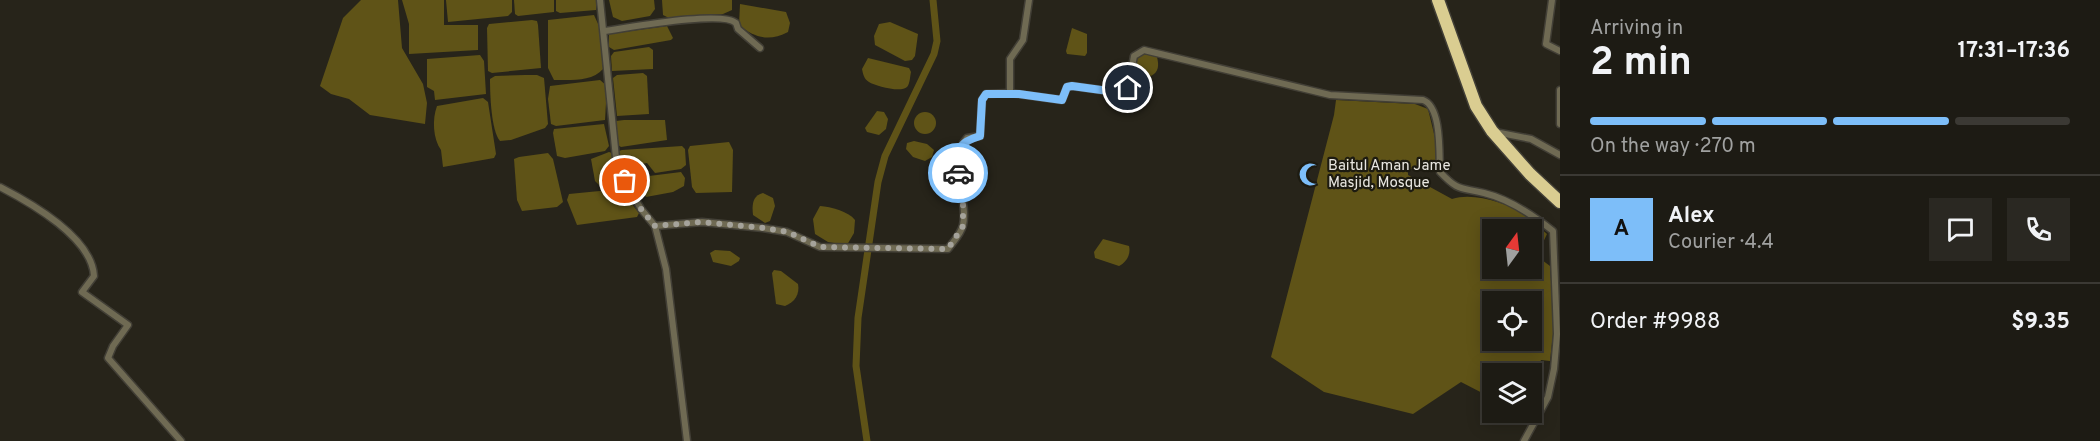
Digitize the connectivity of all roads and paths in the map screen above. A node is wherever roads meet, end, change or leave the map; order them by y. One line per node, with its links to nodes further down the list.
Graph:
1 (600, 0): 5 (street)
2 (1029, 0): 9 (street)
3 (1438, 0): 11 (highway)
4 (1552, 0): 7 (street)
5 (604, 31): 6 (street); 15 (street)
6 (760, 48)
7 (1560, 51)
8 (1560, 90): 10 (street)
9 (1010, 93): 15 (street); 18 (street)
10 (1560, 124)
11 (1492, 131): 12 (street); 14 (highway)
12 (1560, 154)
13 (0, 187): 16 (street)
14 (1560, 202)
15 (655, 226): 17 (street)
16 (181, 441)
17 (687, 441)
18 (1524, 441)

